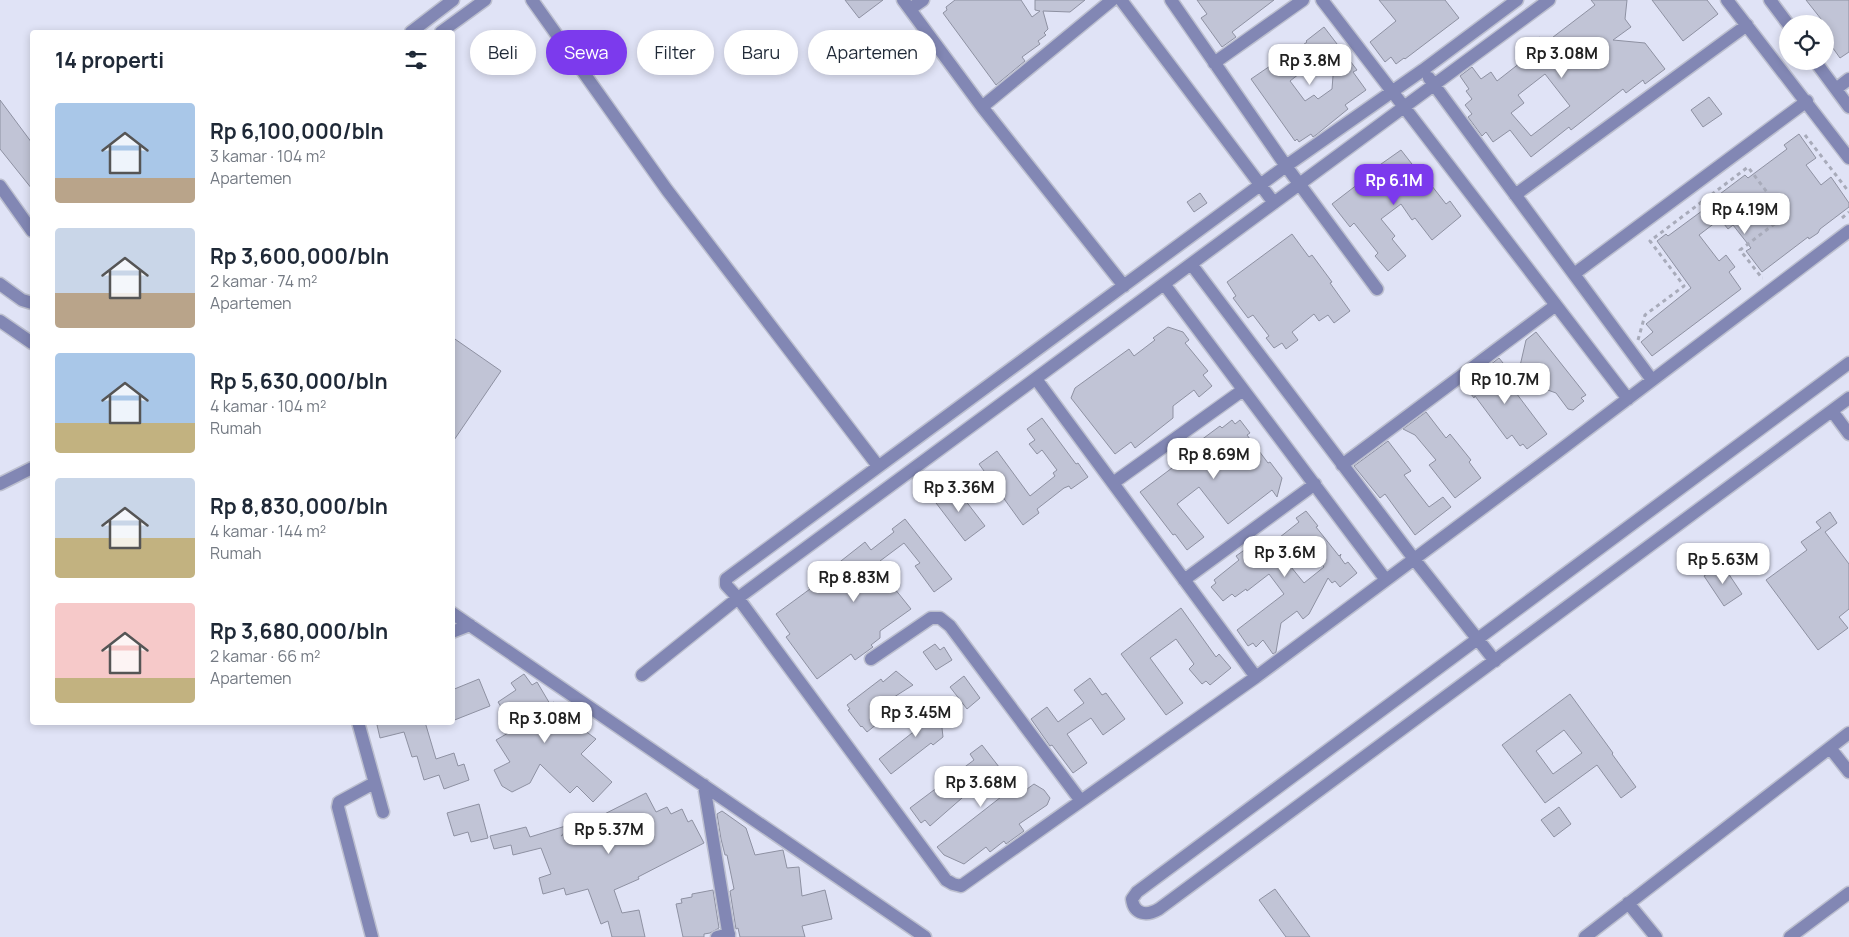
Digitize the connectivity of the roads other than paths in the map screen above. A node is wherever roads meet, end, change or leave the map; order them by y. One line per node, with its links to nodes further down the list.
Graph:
1 (454, 0): 14 (street)
2 (532, 0): 60 (street)
3 (923, 0): 15 (street)
4 (1112, 0): 29 (street)
5 (1120, 0): 35 (street)
6 (1171, 0): 21 (street)
7 (1303, 0): 21 (street)
8 (1322, 0): 27 (street)
9 (1517, 0): 22 (street)
10 (1549, 0): 25 (street)
11 (1727, 0): 18 (street)
12 (1770, 0): 16 (street)
13 (479, 2): 17 (street)
14 (438, 5): 17 (street); 19 (street)
15 (907, 5): 29 (street)
16 (1781, 15)
17 (453, 24): 20 (street)
18 (1747, 26): 28 (street); 37 (street)
19 (414, 30)
20 (443, 30)
21 (1214, 63): 33 (street)
22 (1424, 70): 25 (street); 27 (street)
23 (1822, 70): 26 (street)
24 (1849, 79): 26 (street)
25 (1434, 85): 30 (street); 37 (street)
26 (1836, 89): 31 (street)
27 (1393, 91): 30 (street); 33 (street)
28 (1807, 101): 32 (street); 42 (street)
29 (982, 106): 45 (street)
30 (1404, 107): 34 (street); 48 (street)
31 (1849, 107)
32 (1849, 158)
33 (1286, 166): 34 (street); 35 (street)
34 (1300, 184): 38 (street); 46 (street)
35 (1261, 185): 38 (street); 45 (street)
36 (0, 186): 39 (street)
37 (1515, 194): 42 (street)
38 (1274, 203): 41 (street)
39 (30, 228)
40 (1849, 231): 53 (street)
41 (1191, 264): 44 (street); 59 (street)
42 (1574, 274): 53 (street)
43 (0, 284): 47 (street)
44 (1164, 284): 52 (street); 54 (street)
45 (1124, 286): 60 (street)
46 (1377, 289)
47 (30, 302)
48 (1556, 306): 56 (street); 59 (street)
49 (0, 321): 50 (street)
50 (30, 342)
51 (1849, 363): 72 (street)
52 (1036, 379): 63 (street); 68 (street)
53 (1652, 380): 56 (street)
54 (1244, 390): 63 (street); 64 (street)
55 (1849, 398): 57 (street)
56 (1628, 399): 65 (street)
57 (1832, 411): 58 (street); 74 (street)
58 (1849, 434)
59 (1342, 464): 65 (street)
60 (878, 466): 68 (street)
61 (30, 469): 62 (street)
62 (0, 484)
63 (1112, 484): 66 (street)
64 (1314, 484): 66 (street); 67 (street)
65 (1414, 559): 67 (street); 72 (street)
66 (1184, 580): 76 (street)
67 (1386, 580): 76 (street)
68 (738, 598): 75 (street); 83 (street)
69 (455, 614): 70 (street)
70 (470, 625): 71 (street); 82 (street)
71 (455, 631)
72 (1477, 639): 74 (street); 74 (street)
73 (871, 659): 83 (street)
74 (1494, 661)
75 (642, 675)
76 (1256, 677): 83 (street)
77 (359, 725): 81 (street)
78 (1849, 733): 79 (street)
79 (1830, 748): 80 (street); 86 (street)
80 (1849, 772)
81 (374, 783): 84 (street); 88 (street)
82 (704, 785): 87 (street); 89 (street)
83 (1081, 801)
84 (384, 812)
85 (1849, 893): 92 (street)
86 (1628, 903): 90 (street); 91 (street)
87 (725, 936)
88 (372, 937)
89 (925, 937)
90 (1586, 937)
91 (1656, 937)
92 (1790, 937)

